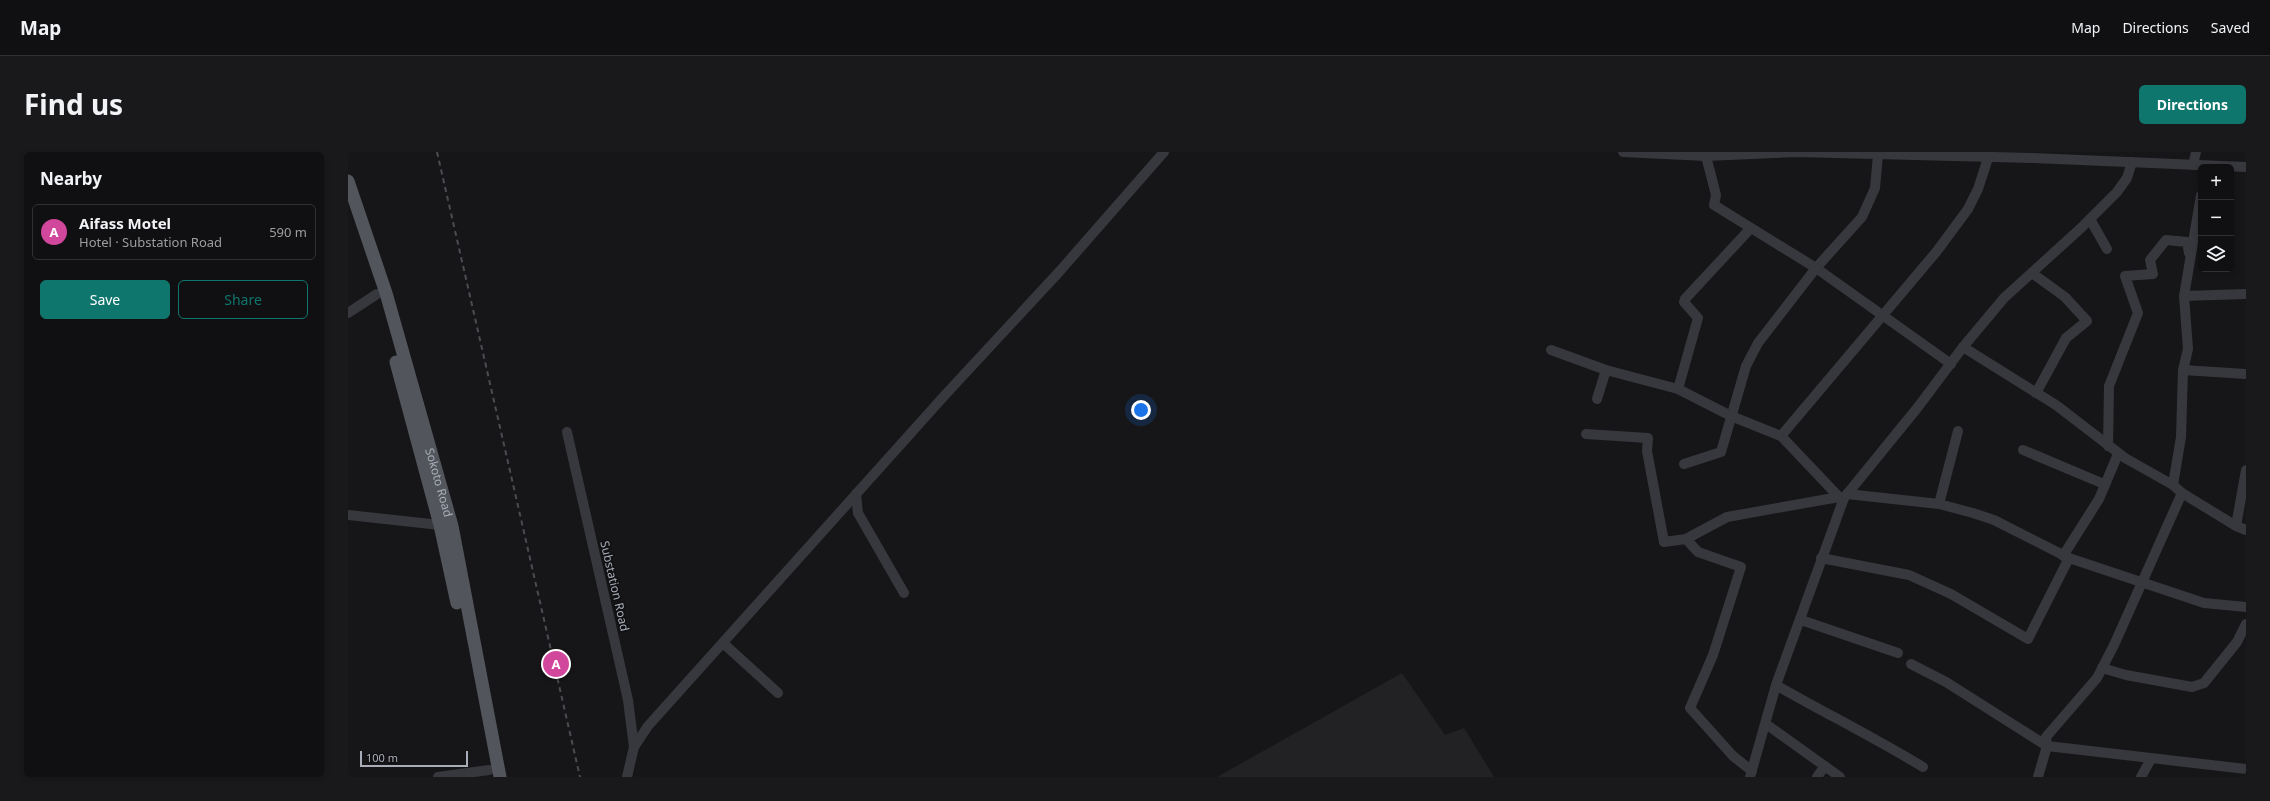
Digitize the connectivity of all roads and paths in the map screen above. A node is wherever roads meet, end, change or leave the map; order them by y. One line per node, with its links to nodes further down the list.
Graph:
1 (1164, 152): 52 (street)
2 (1623, 152): 9 (street)
3 (1796, 152): 5 (street); 9 (street)
4 (2196, 152): 12 (street)
5 (1859, 153): 7 (street)
6 (1954, 154): 7 (street); 10 (street)
7 (1878, 155): 23 (street)
8 (2033, 155): 10 (street); 11 (street)
9 (1706, 156): 20 (street)
10 (1988, 158): 29 (street)
11 (2132, 162): 12 (street); 19 (street)
12 (2193, 165): 13 (street)
13 (2198, 165)
14 (2234, 167): 15 (street)
15 (2246, 167)
16 (348, 181): 81 (main road, Sokoto Road)
17 (2200, 200): 22 (street)
18 (348, 210): 25 (main road, Sokoto Road)
19 (2090, 220): 21 (street); 24 (street)
20 (1750, 229): 23 (street); 36 (street)
21 (2107, 249)
22 (2190, 261): 27 (street); 44 (street)
23 (1816, 268): 29 (street); 39 (street)
24 (2032, 273): 30 (street); 37 (street)
25 (378, 294): 28 (street); 58 (main road, Sokoto Road)
26 (2246, 294): 27 (street)
27 (2184, 296): 34 (street)
28 (348, 313)
29 (1882, 316): 32 (street); 43 (street)
30 (1962, 347): 32 (street); 37 (street)
31 (1551, 350): 33 (street)
32 (1951, 364): 53 (street)
33 (1606, 370): 36 (street); 38 (street)
34 (2183, 370): 35 (street); 50 (street)
35 (2246, 374)
36 (1678, 389): 39 (street)
37 (2036, 393): 44 (street)
38 (1597, 399)
39 (1731, 416): 43 (street); 47 (street)
40 (1958, 431): 54 (street)
41 (567, 432): 76 (street, Substation Road)
42 (1586, 434): 60 (street)
43 (1781, 436): 53 (street)
44 (2108, 446): 46 (street)
45 (2024, 450): 49 (street)
46 (2118, 454): 49 (street); 50 (street)
47 (1684, 464)
48 (2246, 470): 59 (street)
49 (2104, 484): 61 (street)
50 (2173, 485): 51 (street)
51 (2182, 493): 59 (street); 63 (street)
52 (856, 494): 55 (street); 56 (street)
53 (1843, 497): 54 (street); 60 (street); 62 (street)
54 (1939, 504): 61 (street)
55 (839, 513): 56 (street); 68 (street)
56 (858, 514): 64 (street)
57 (348, 515): 58 (street)
58 (440, 525): 81 (main road, Sokoto Road)
59 (2241, 528)
60 (1686, 539): 82 (street)
61 (2066, 557): 62 (street); 63 (street)
62 (1822, 558): 66 (street)
63 (2142, 583): 65 (street); 71 (street)
64 (904, 593)
65 (2246, 607)
66 (1801, 620): 69 (street); 72 (street)
67 (2246, 624): 71 (street)
68 (722, 644): 73 (street); 76 (street)
69 (1898, 653)
70 (1911, 664): 75 (street)
71 (2102, 668): 75 (street)
72 (1776, 685): 74 (street); 79 (street)
73 (778, 693)
74 (1766, 724): 78 (street); 82 (street)
75 (2047, 746): 77 (street); 87 (street)
76 (634, 747): 84 (street)
77 (2151, 759): 80 (street); 88 (street)
78 (1826, 766): 85 (street); 86 (street)
79 (1923, 767)
80 (2246, 769)
81 (493, 774): 83 (street)
82 (1751, 774)
83 (438, 777)
84 (627, 777)
85 (1817, 777)
86 (1840, 777)
87 (2038, 777)
88 (2141, 777)

